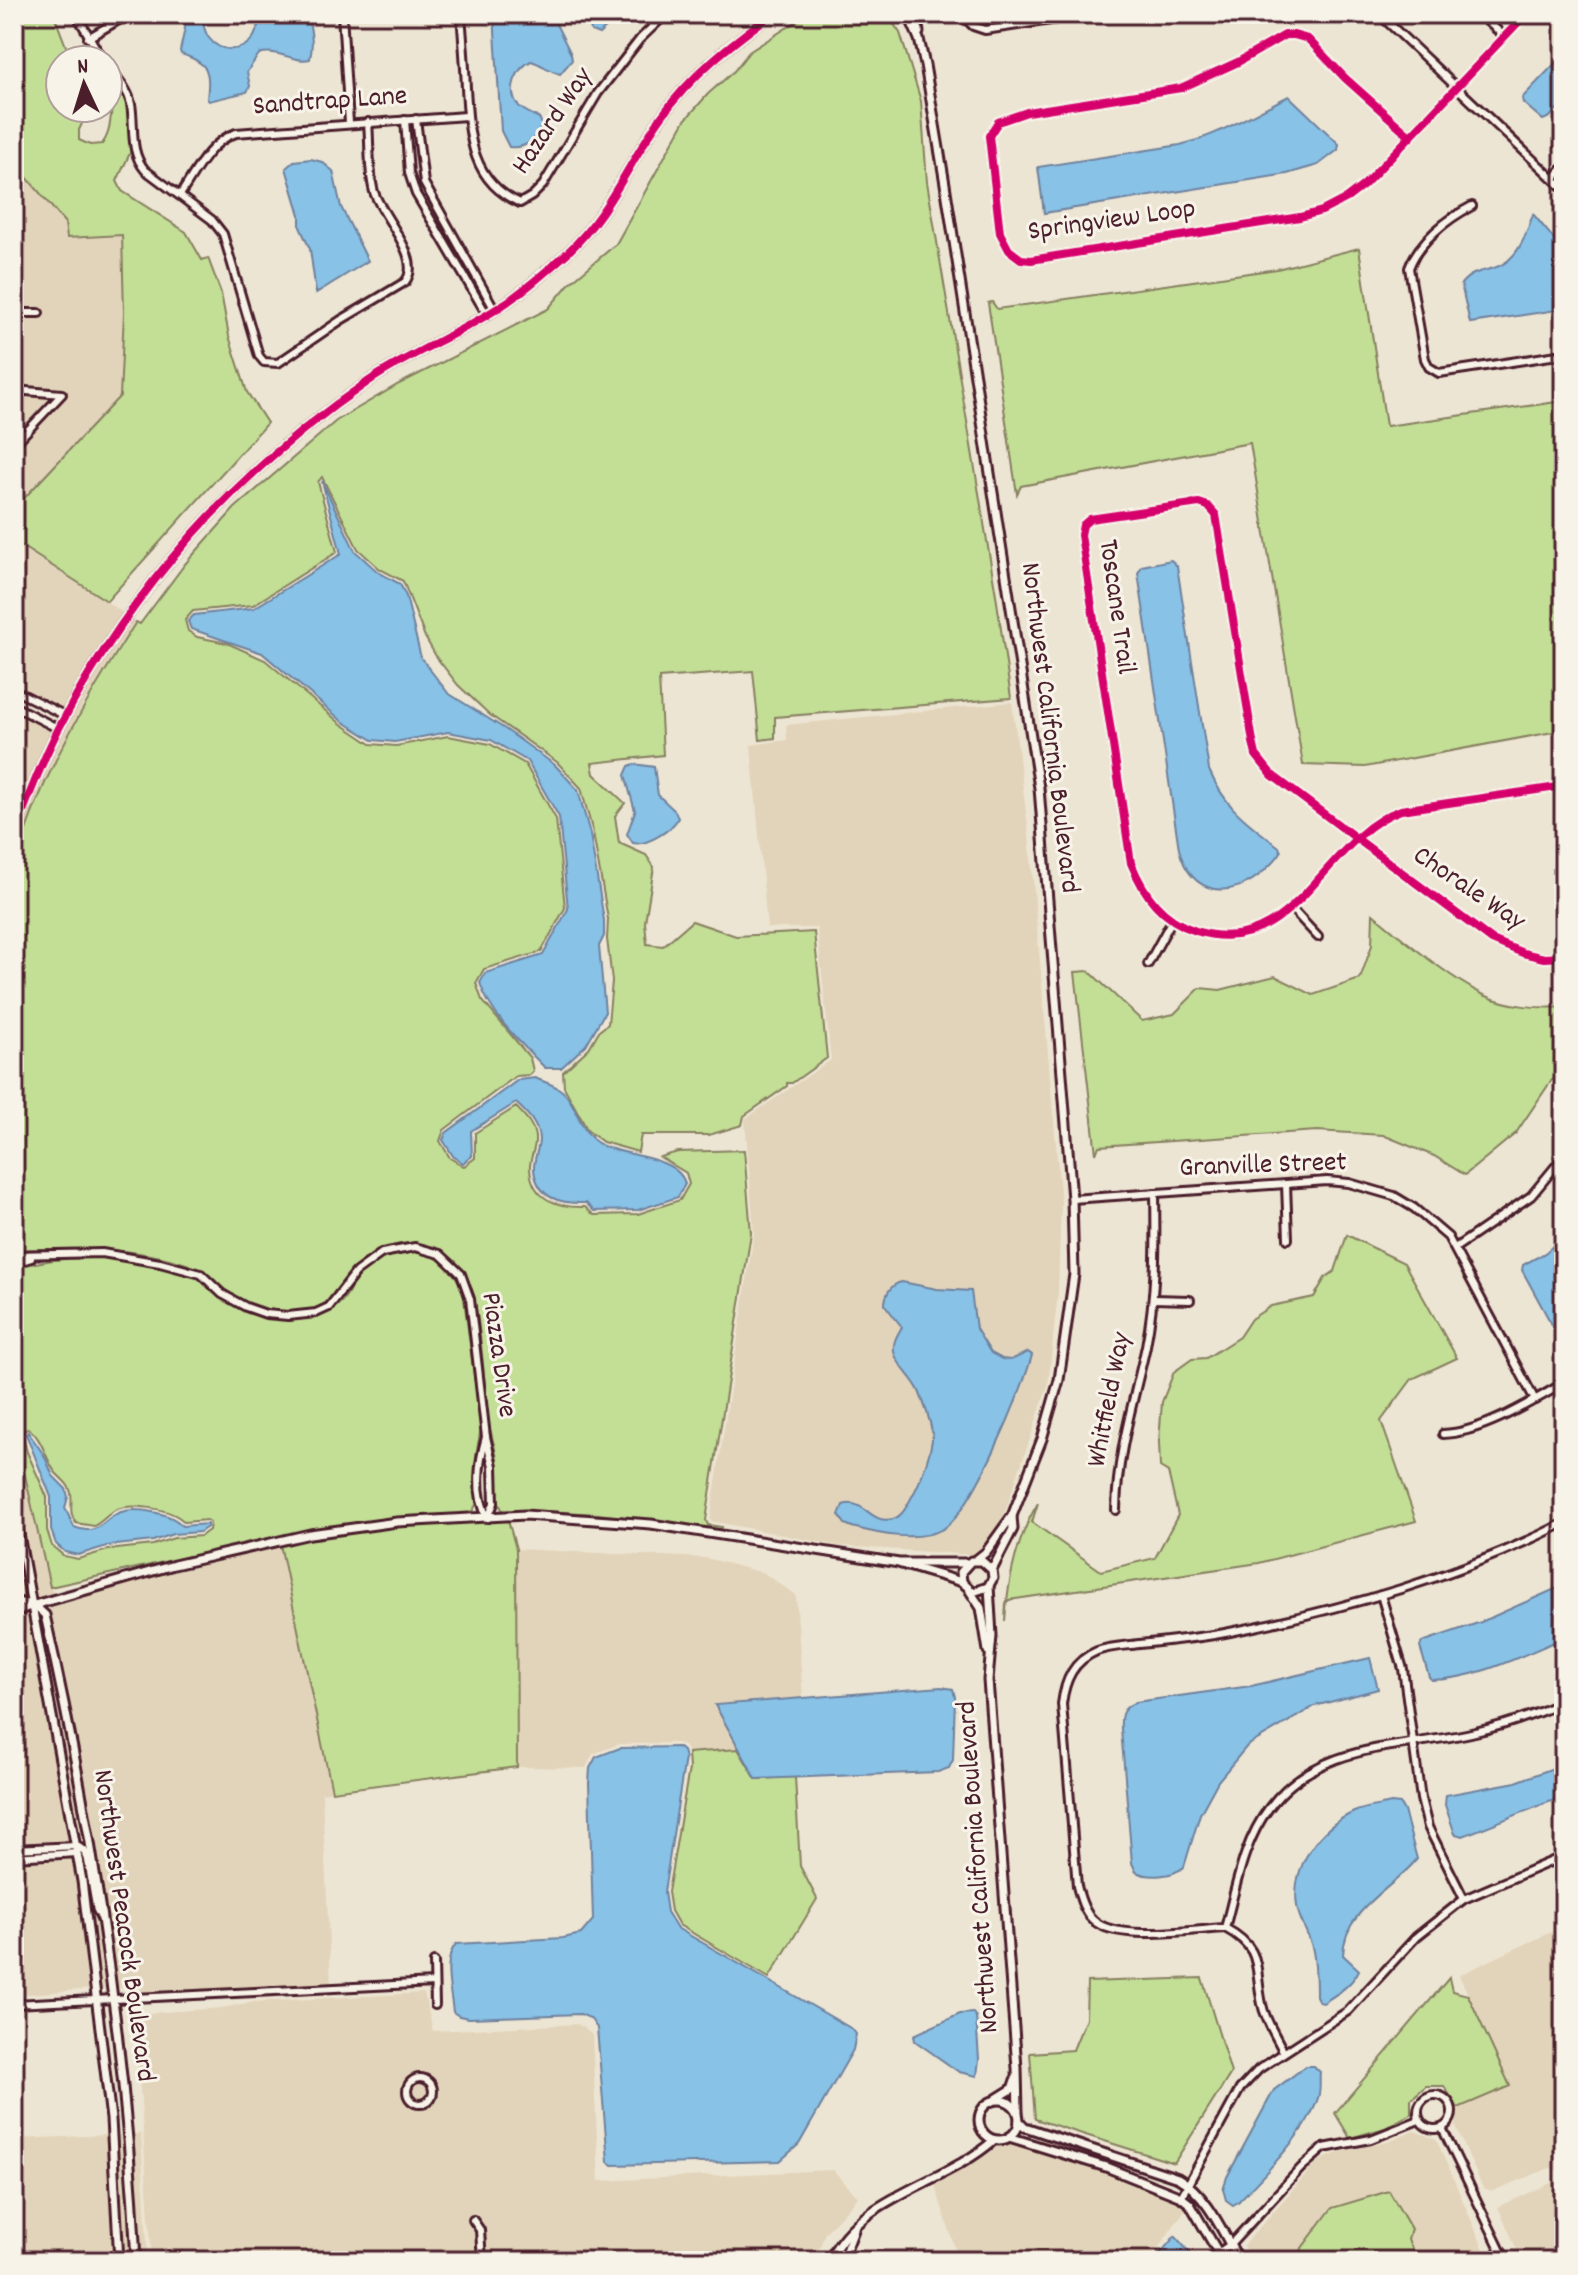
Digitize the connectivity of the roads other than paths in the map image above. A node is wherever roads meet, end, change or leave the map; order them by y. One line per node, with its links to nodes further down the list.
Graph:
1 (76, 14): 15 (street)
2 (129, 14): 15 (street)
3 (342, 14): 24 (street)
4 (461, 14): 20 (street, Hazard Way)
5 (666, 14): 20 (street, Hazard Way)
6 (772, 14): 31 (street)
7 (908, 14): 16 (street, Northwest California Boulevard)
8 (916, 14): 16 (street, Northwest California Boulevard)
9 (961, 14): 10 (street)
10 (1091, 14)
11 (1379, 14): 19 (street)
12 (1479, 14): 14 (street)
13 (1526, 14): 14 (street, Springview Loop)
14 (1504, 36): 19 (street, Springview Loop)
15 (88, 38): 17 (street)
16 (919, 39): 52 (street, Northwest California Boulevard)
17 (92, 44)
18 (124, 87): 29 (street)
19 (1457, 87): 25 (street, Springview Loop); 27 (street)
20 (466, 116): 21 (street, Sandtrap Lane)
21 (416, 119): 22 (street, Sandtrap Lane); 31 (street)
22 (405, 120): 23 (street, Sandtrap Lane); 31 (street)
23 (368, 122): 24 (street, Sandtrap Lane); 29 (street)
24 (349, 123): 29 (street, Sandtrap Lane)
25 (1411, 137): 25 (street, Springview Loop)
26 (1564, 167): 27 (street)
27 (1554, 178): 28 (street)
28 (1564, 189)
29 (180, 195)
30 (1472, 206): 34 (street)
31 (491, 312): 39 (street)
32 (14, 313): 33 (street)
33 (39, 313)
34 (1564, 354)
35 (14, 390): 36 (street)
36 (14, 445)
37 (14, 690): 39 (street)
38 (14, 706): 40 (street)
39 (66, 716): 40 (street)
40 (59, 729): 42 (street)
41 (1564, 786): 43 (street)
42 (14, 834)
43 (1356, 837): 44 (street, Toscane Trail); 45 (street, Toscane Trail); 47 (street, Chorale Way)
44 (1292, 909): 45 (street, Toscane Trail); 46 (street)
45 (1172, 920): 48 (street)
46 (1318, 937)
47 (1564, 957)
48 (1148, 964)
49 (1564, 1156): 54 (street)
50 (1286, 1184): 51 (street, Granville Street); 53 (street); 54 (street, Granville Street)
51 (1155, 1193): 52 (street, Granville Street); 58 (street, Whitfield Way)
52 (1072, 1199): 66 (street, Northwest California Boulevard)
53 (1288, 1239)
54 (1455, 1248): 61 (street, Granville Street)
55 (14, 1255): 56 (street, Piazza Drive)
56 (38, 1255): 57 (street, Piazza Drive); 63 (street, Piazza Drive)
57 (14, 1263)
58 (1153, 1299): 59 (street, Whitfield Way); 65 (street, Whitfield Way)
59 (1190, 1300)
60 (1564, 1383): 61 (street)
61 (1535, 1400): 62 (street)
62 (1443, 1434)
63 (486, 1437): 67 (street, Piazza Drive); 67 (street, Piazza Drive)
64 (14, 1507): 78 (street, Northwest Peacock Boulevard)
65 (1116, 1510)
66 (1012, 1516): 69 (street, Northwest California Boulevard); 72 (street, Northwest California Boulevard)
67 (488, 1518): 70 (street); 78 (street)
68 (1564, 1523): 76 (street)
69 (976, 1560): 71 (street); 72 (street)
70 (899, 1563): 71 (street); 73 (street)
71 (967, 1563): 73 (street)
72 (992, 1570): 74 (street)
73 (962, 1582): 75 (street)
74 (989, 1586): 75 (street); 80 (street, Northwest California Boulevard)
75 (968, 1590): 80 (street, Northwest California Boulevard)
76 (1381, 1595): 82 (street); 84 (street)
77 (14, 1601): 78 (street)
78 (34, 1605): 79 (street); 86 (street, Northwest Peacock Boulevard); 91 (street, Northwest Peacock Boulevard)
79 (14, 1613)
80 (989, 1653): 101 (street, Northwest California Boulevard)
81 (1067, 1658): 82 (street)
82 (1075, 1666): 90 (street)
83 (1564, 1702): 84 (street)
84 (1413, 1743): 89 (street); 92 (street)
85 (14, 1849): 86 (street)
86 (76, 1850): 88 (street); 91 (street); 97 (street, Northwest Peacock Boulevard)
87 (1564, 1856): 89 (street)
88 (14, 1857)
89 (1464, 1899): 100 (street)
90 (1094, 1921): 92 (street); 93 (street)
91 (104, 1922): 96 (street, Northwest Peacock Boulevard)
92 (1225, 1928): 100 (street)
93 (1087, 1930)
94 (434, 1962): 95 (street)
95 (434, 1983): 96 (street); 99 (street)
96 (115, 1999): 97 (street); 119 (street, Northwest Peacock Boulevard)
97 (98, 2000): 98 (street); 118 (street, Northwest Peacock Boulevard)
98 (14, 2004)
99 (435, 2005)
100 (1283, 2051): 111 (street)
101 (1016, 2078): 102 (street); 104 (street, Northwest California Boulevard)
102 (996, 2100): 104 (street); 107 (street)
103 (422, 2104): 103 (street)
104 (1018, 2117): 108 (street); 111 (street)
105 (1419, 2120): 106 (street); 106 (street); 115 (street)
106 (1442, 2128): 117 (street)
107 (983, 2133): 109 (street); 110 (street)
108 (1009, 2137): 109 (street); 112 (street)
109 (994, 2140): 110 (street)
110 (980, 2152): 114 (street)
111 (1189, 2185): 112 (street); 115 (street)
112 (1181, 2197): 116 (street)
113 (473, 2220): 120 (street)
114 (856, 2225): 121 (street); 122 (street)
115 (1230, 2245): 116 (street); 123 (street)
116 (1220, 2257)
117 (1502, 2257): 124 (street)
118 (119, 2261)
119 (136, 2261)
120 (482, 2261)
121 (829, 2261)
122 (842, 2261)
123 (1239, 2261)
124 (1511, 2261)

